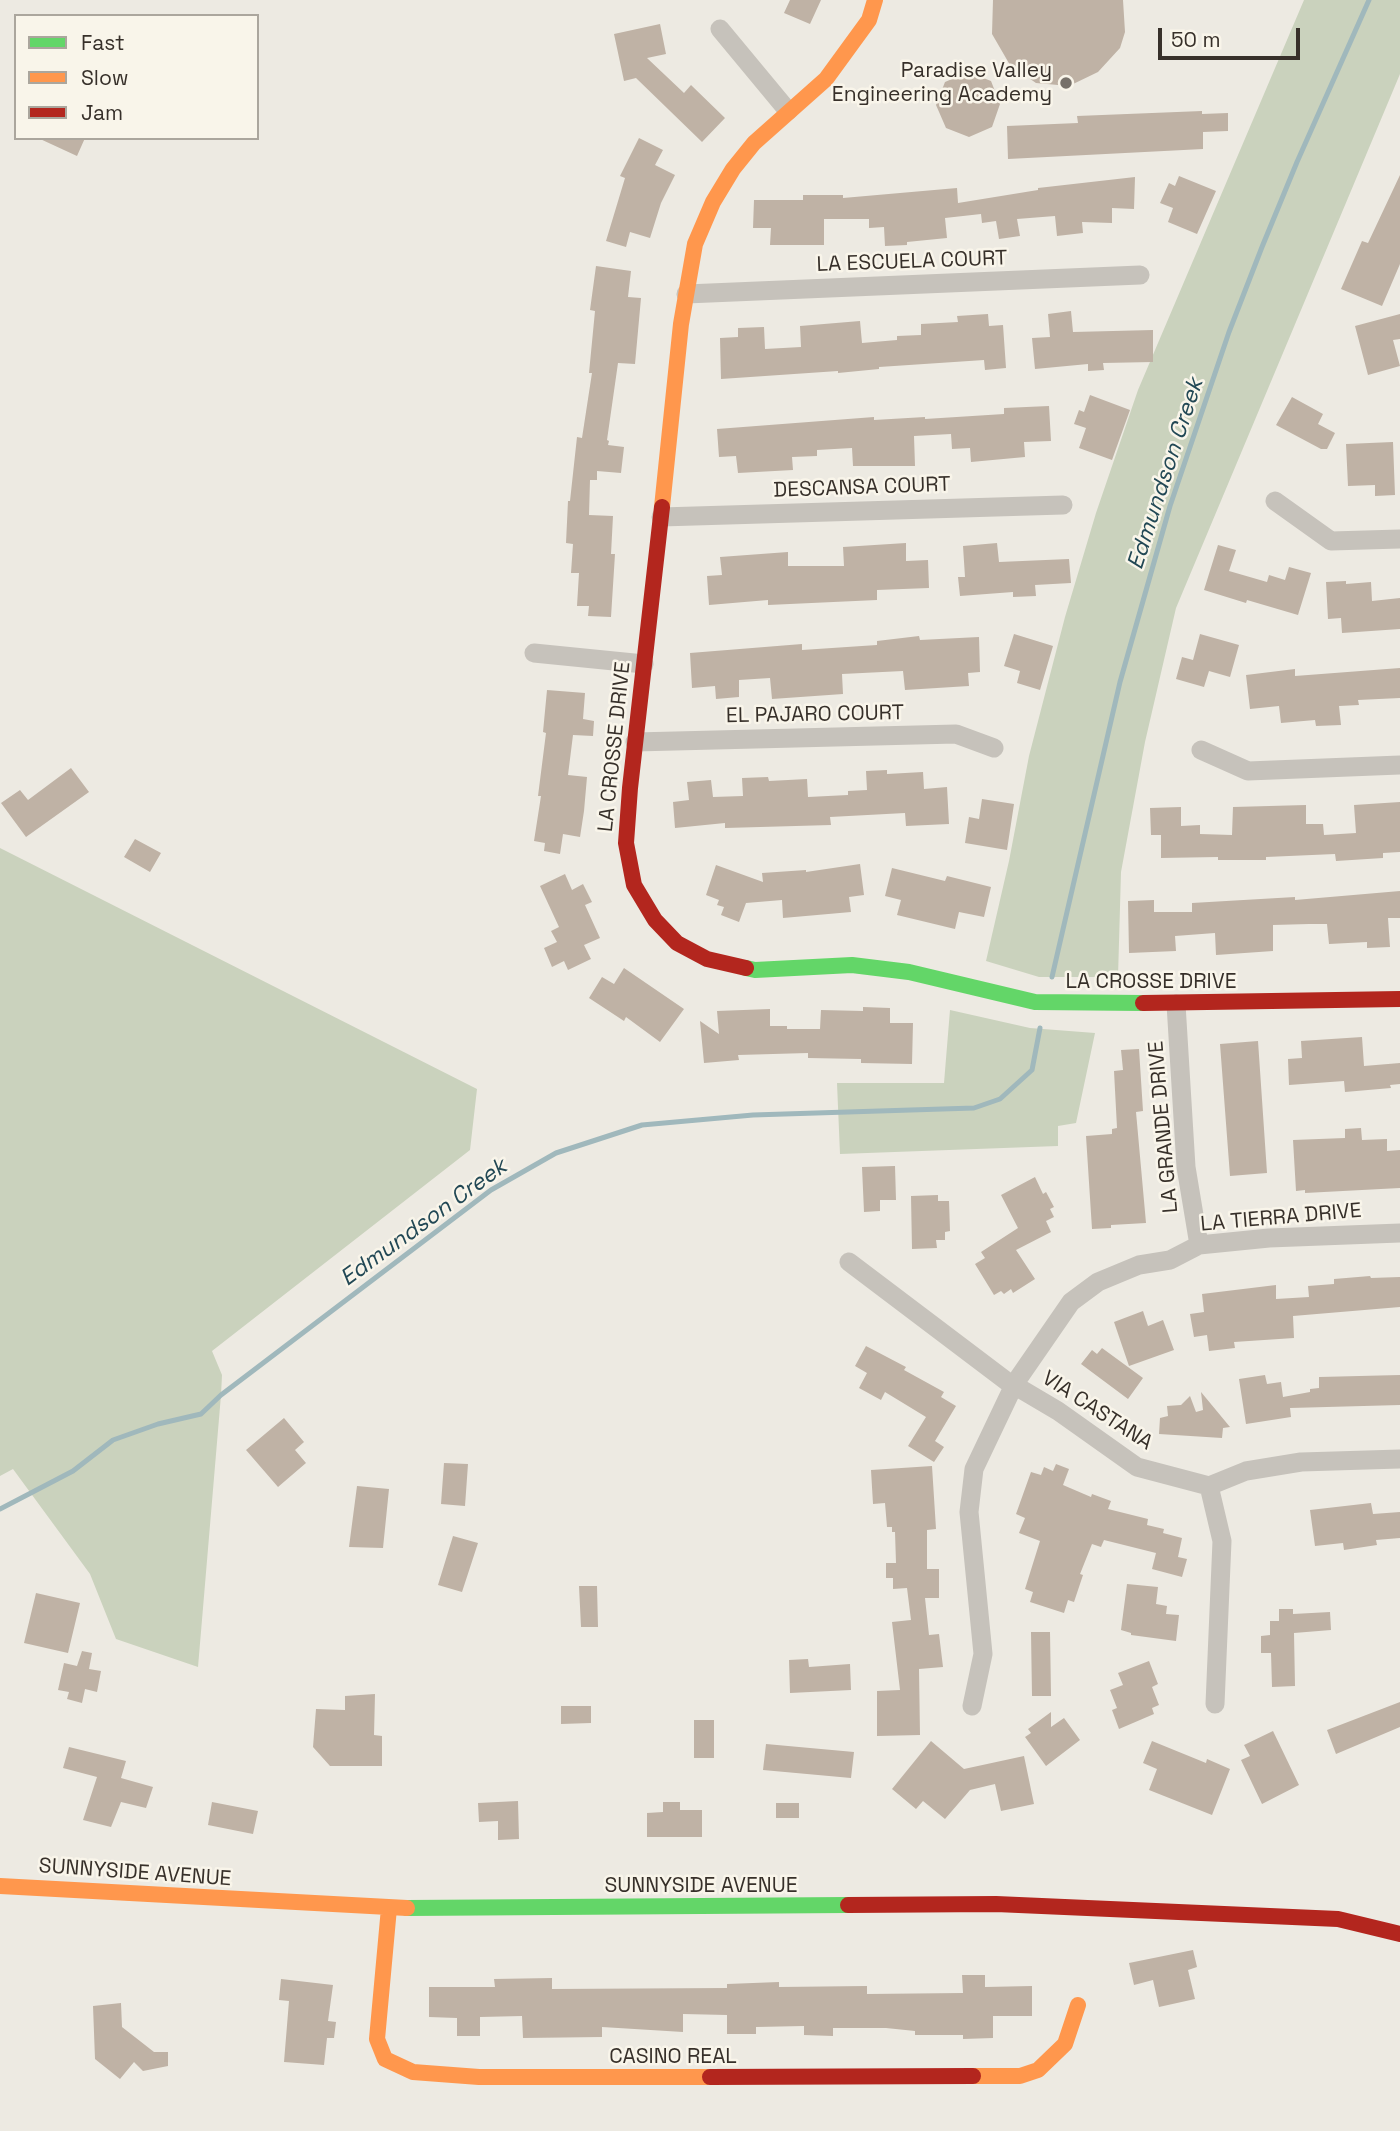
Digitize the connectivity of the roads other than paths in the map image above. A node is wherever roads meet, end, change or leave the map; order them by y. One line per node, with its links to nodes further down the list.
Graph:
1 (875, 0): 3 (street, LA CROSSE DRIVE)
2 (720, 29): 3 (street)
3 (788, 111): 5 (street, LA CROSSE DRIVE)
4 (1140, 275): 5 (street, LA ESCUELA COURT)
5 (686, 294): 8 (street, LA CROSSE DRIVE)
6 (1275, 501): 9 (street)
7 (1063, 505): 8 (street, DESCANSA COURT)
8 (662, 517): 11 (street, LA CROSSE DRIVE)
9 (1400, 539)
10 (534, 653): 11 (street)
11 (644, 664): 12 (street, LA CROSSE DRIVE)
12 (635, 742): 13 (street, EL PAJARO COURT); 17 (street, LA CROSSE DRIVE)
13 (994, 748)
14 (1200, 750): 15 (street)
15 (1400, 765)
16 (1400, 999): 17 (street, LA CROSSE DRIVE)
17 (1176, 1004): 19 (street, LA GRANDE DRIVE)
18 (1400, 1233): 19 (street, LA TIERRA DRIVE)
19 (1199, 1245): 21 (street, LA TIERRA DRIVE)
20 (849, 1262): 21 (street, VIA CASTANA)
21 (1014, 1385): 23 (street, VIA CASTANA); 25 (street, LA TIERRA DRIVE)
22 (1400, 1459): 23 (street)
23 (1209, 1486): 24 (street)
24 (1215, 1704)
25 (972, 1706)
26 (0, 1886): 27 (street, SUNNYSIDE AVENUE)
27 (389, 1908): 28 (street, SUNNYSIDE AVENUE); 29 (street, CASINO REAL)
28 (1400, 1934)
29 (1078, 2005)

